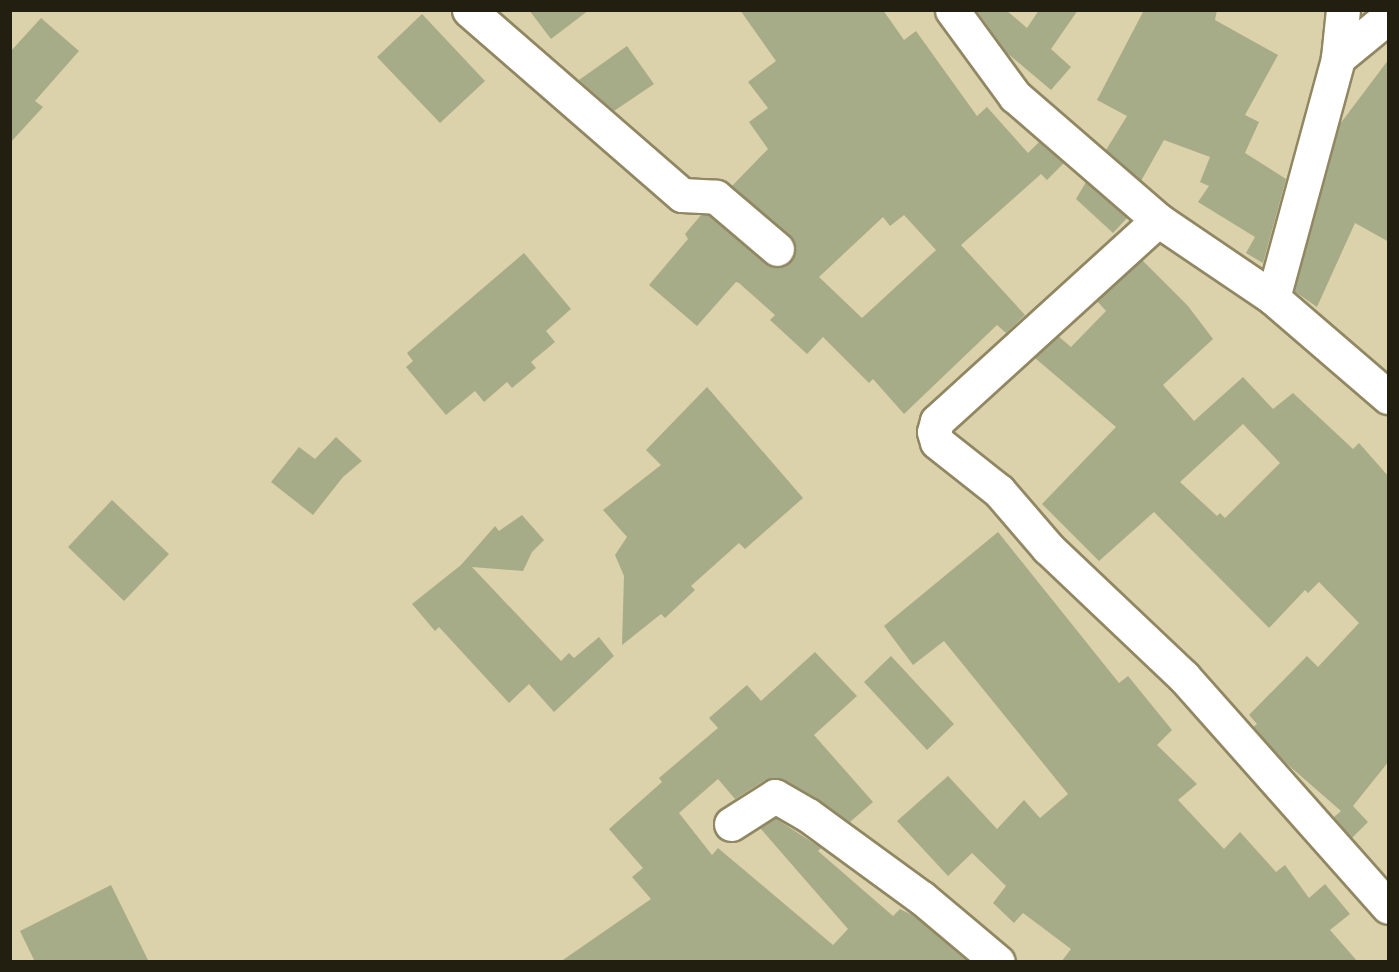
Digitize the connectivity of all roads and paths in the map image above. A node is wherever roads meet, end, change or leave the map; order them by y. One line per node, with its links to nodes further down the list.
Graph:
1 (469, 10): 7 (street)
2 (952, 10): 6 (street)
3 (1343, 10): 5 (street)
4 (1389, 17): 5 (street)
5 (1338, 58): 8 (street)
6 (1158, 220): 8 (street); 11 (street)
7 (777, 249)
8 (1273, 298): 9 (street)
9 (1389, 397)
10 (731, 824): 12 (street)
11 (1389, 907)
12 (998, 962)

